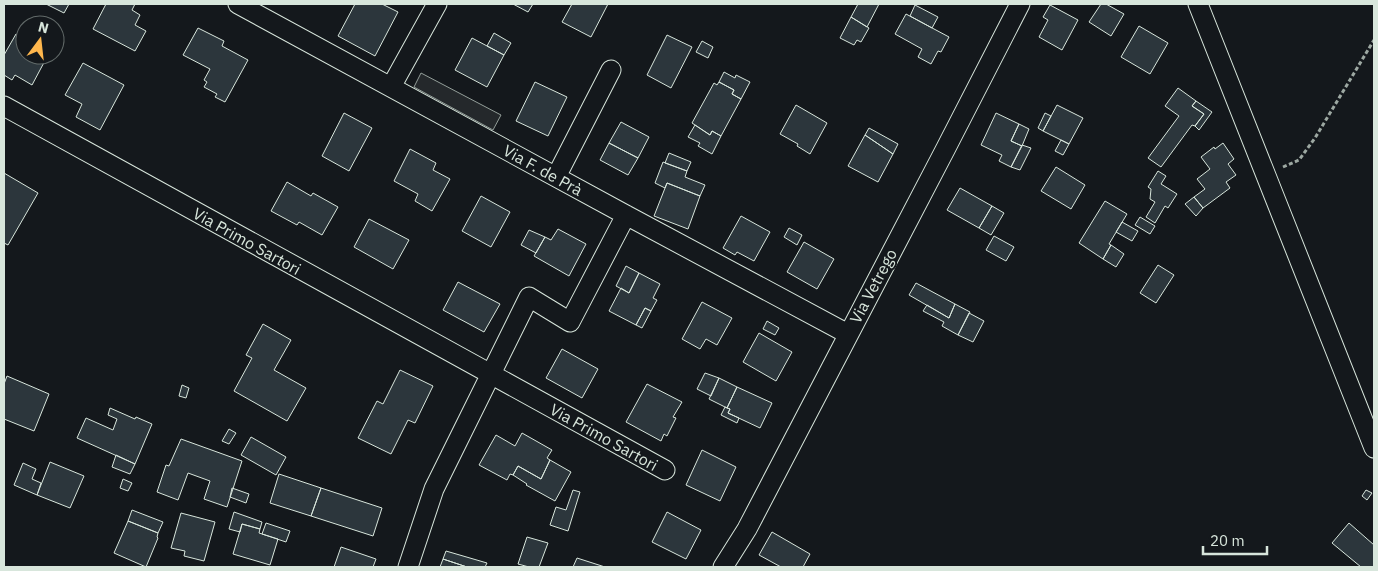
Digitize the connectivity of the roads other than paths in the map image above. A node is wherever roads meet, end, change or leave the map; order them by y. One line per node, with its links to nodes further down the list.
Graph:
1 (238, 4): 6 (street, Via F. de Prà)
2 (437, 4): 6 (street)
3 (1020, 4): 10 (street, Via Vetrego)
4 (1198, 4): 12 (street)
5 (611, 70): 8 (street)
6 (392, 88): 8 (street, Via F. de Prà)
7 (4, 106): 11 (street, Via Primo Sartori)
8 (556, 177): 9 (street, Via F. de Prà)
9 (626, 215): 10 (street, Via F. de Prà); 11 (street)
10 (848, 334): 15 (street, Via Vetrego)
11 (490, 374): 13 (street, Via Primo Sartori); 14 (street)
12 (1374, 448)
13 (665, 470)
14 (408, 567)
15 (723, 567)

